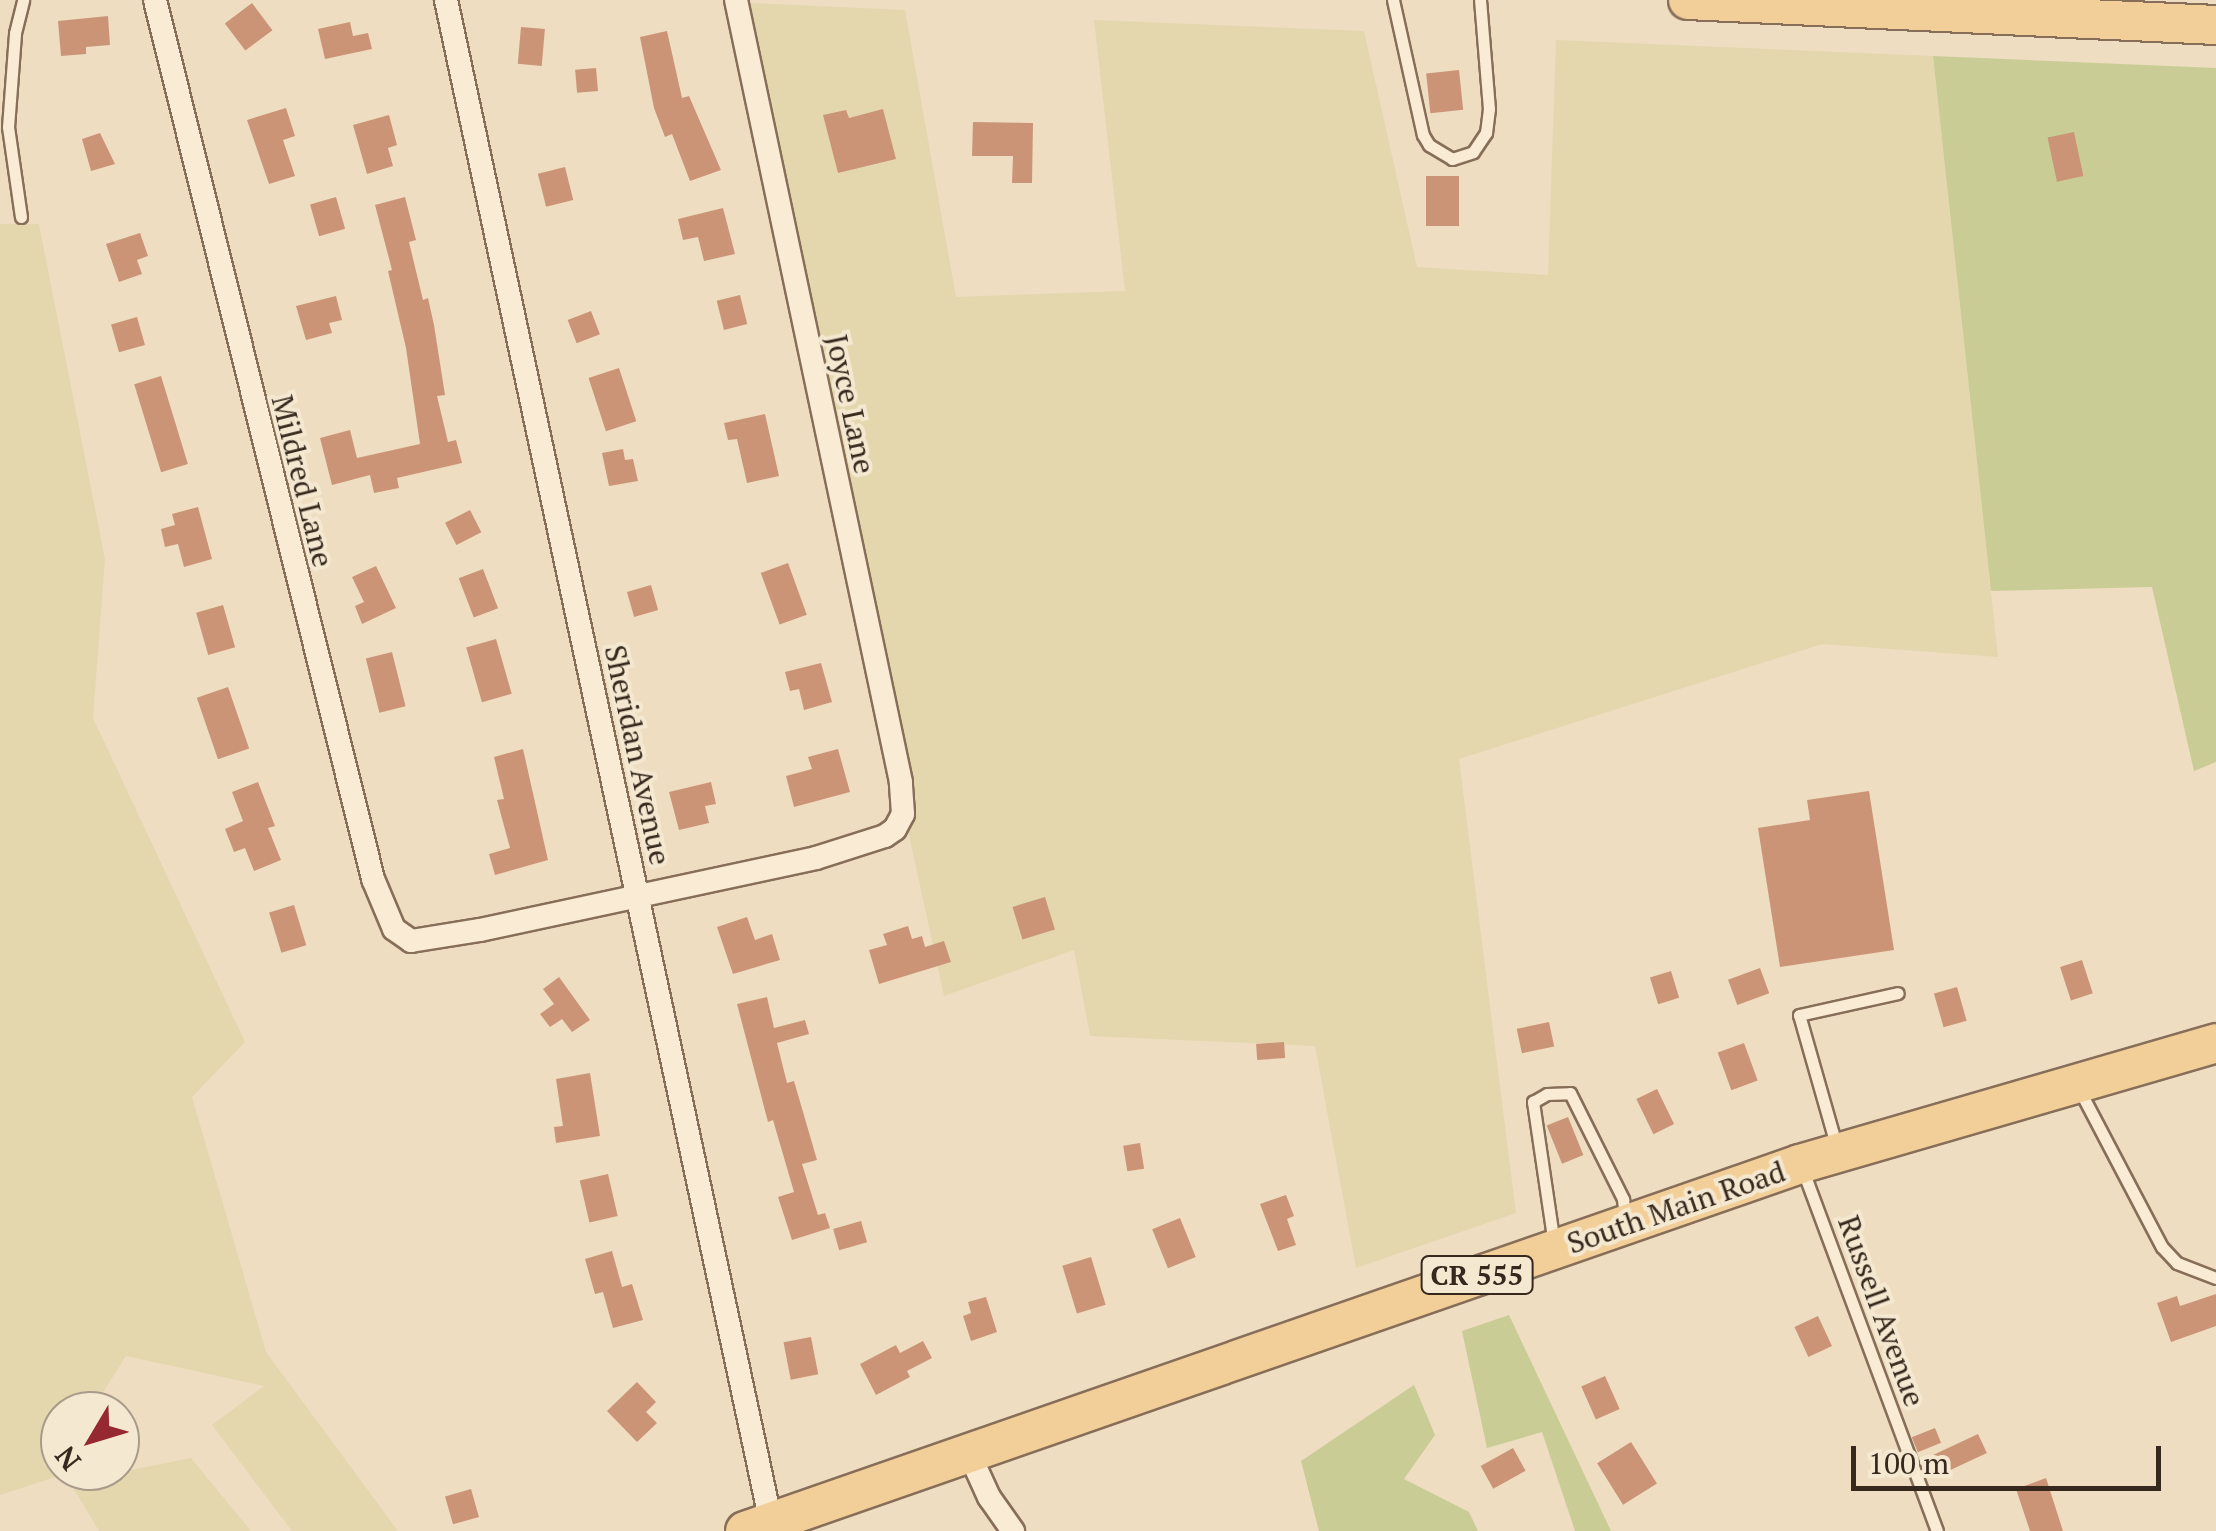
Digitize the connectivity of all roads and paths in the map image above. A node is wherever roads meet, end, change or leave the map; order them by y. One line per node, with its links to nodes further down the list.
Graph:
1 (23, 0): 9 (lane)
2 (156, 0): 11 (street, Mildred Lane)
3 (446, 0): 11 (street, Sheridan Avenue)
4 (736, 0): 11 (street, Joyce Lane)
5 (1392, 0): 6 (lane)
6 (1480, 0)
7 (1688, 0): 8 (main road)
8 (2216, 25)
9 (4, 128): 10 (lane)
10 (21, 217)
11 (638, 898): 21 (street, Sheridan Avenue)
12 (1898, 993): 15 (lane)
13 (2216, 1042): 14 (main road, South Main Road / CR 555)
14 (2076, 1082): 15 (main road, South Main Road / CR 555); 19 (lane)
15 (1838, 1152): 16 (main road, South Main Road / CR 555)
16 (1800, 1164): 17 (main road, South Main Road / CR 555); 23 (lane, Russell Avenue)
17 (1626, 1224): 18 (main road, South Main Road / CR 555); 18 (lane)
18 (1554, 1248): 20 (main road, South Main Road / CR 555)
19 (2216, 1278)
20 (968, 1451): 21 (main road, South Main Road / CR 555); 22 (street)
21 (758, 1526)
22 (1013, 1531)
23 (1936, 1531)

